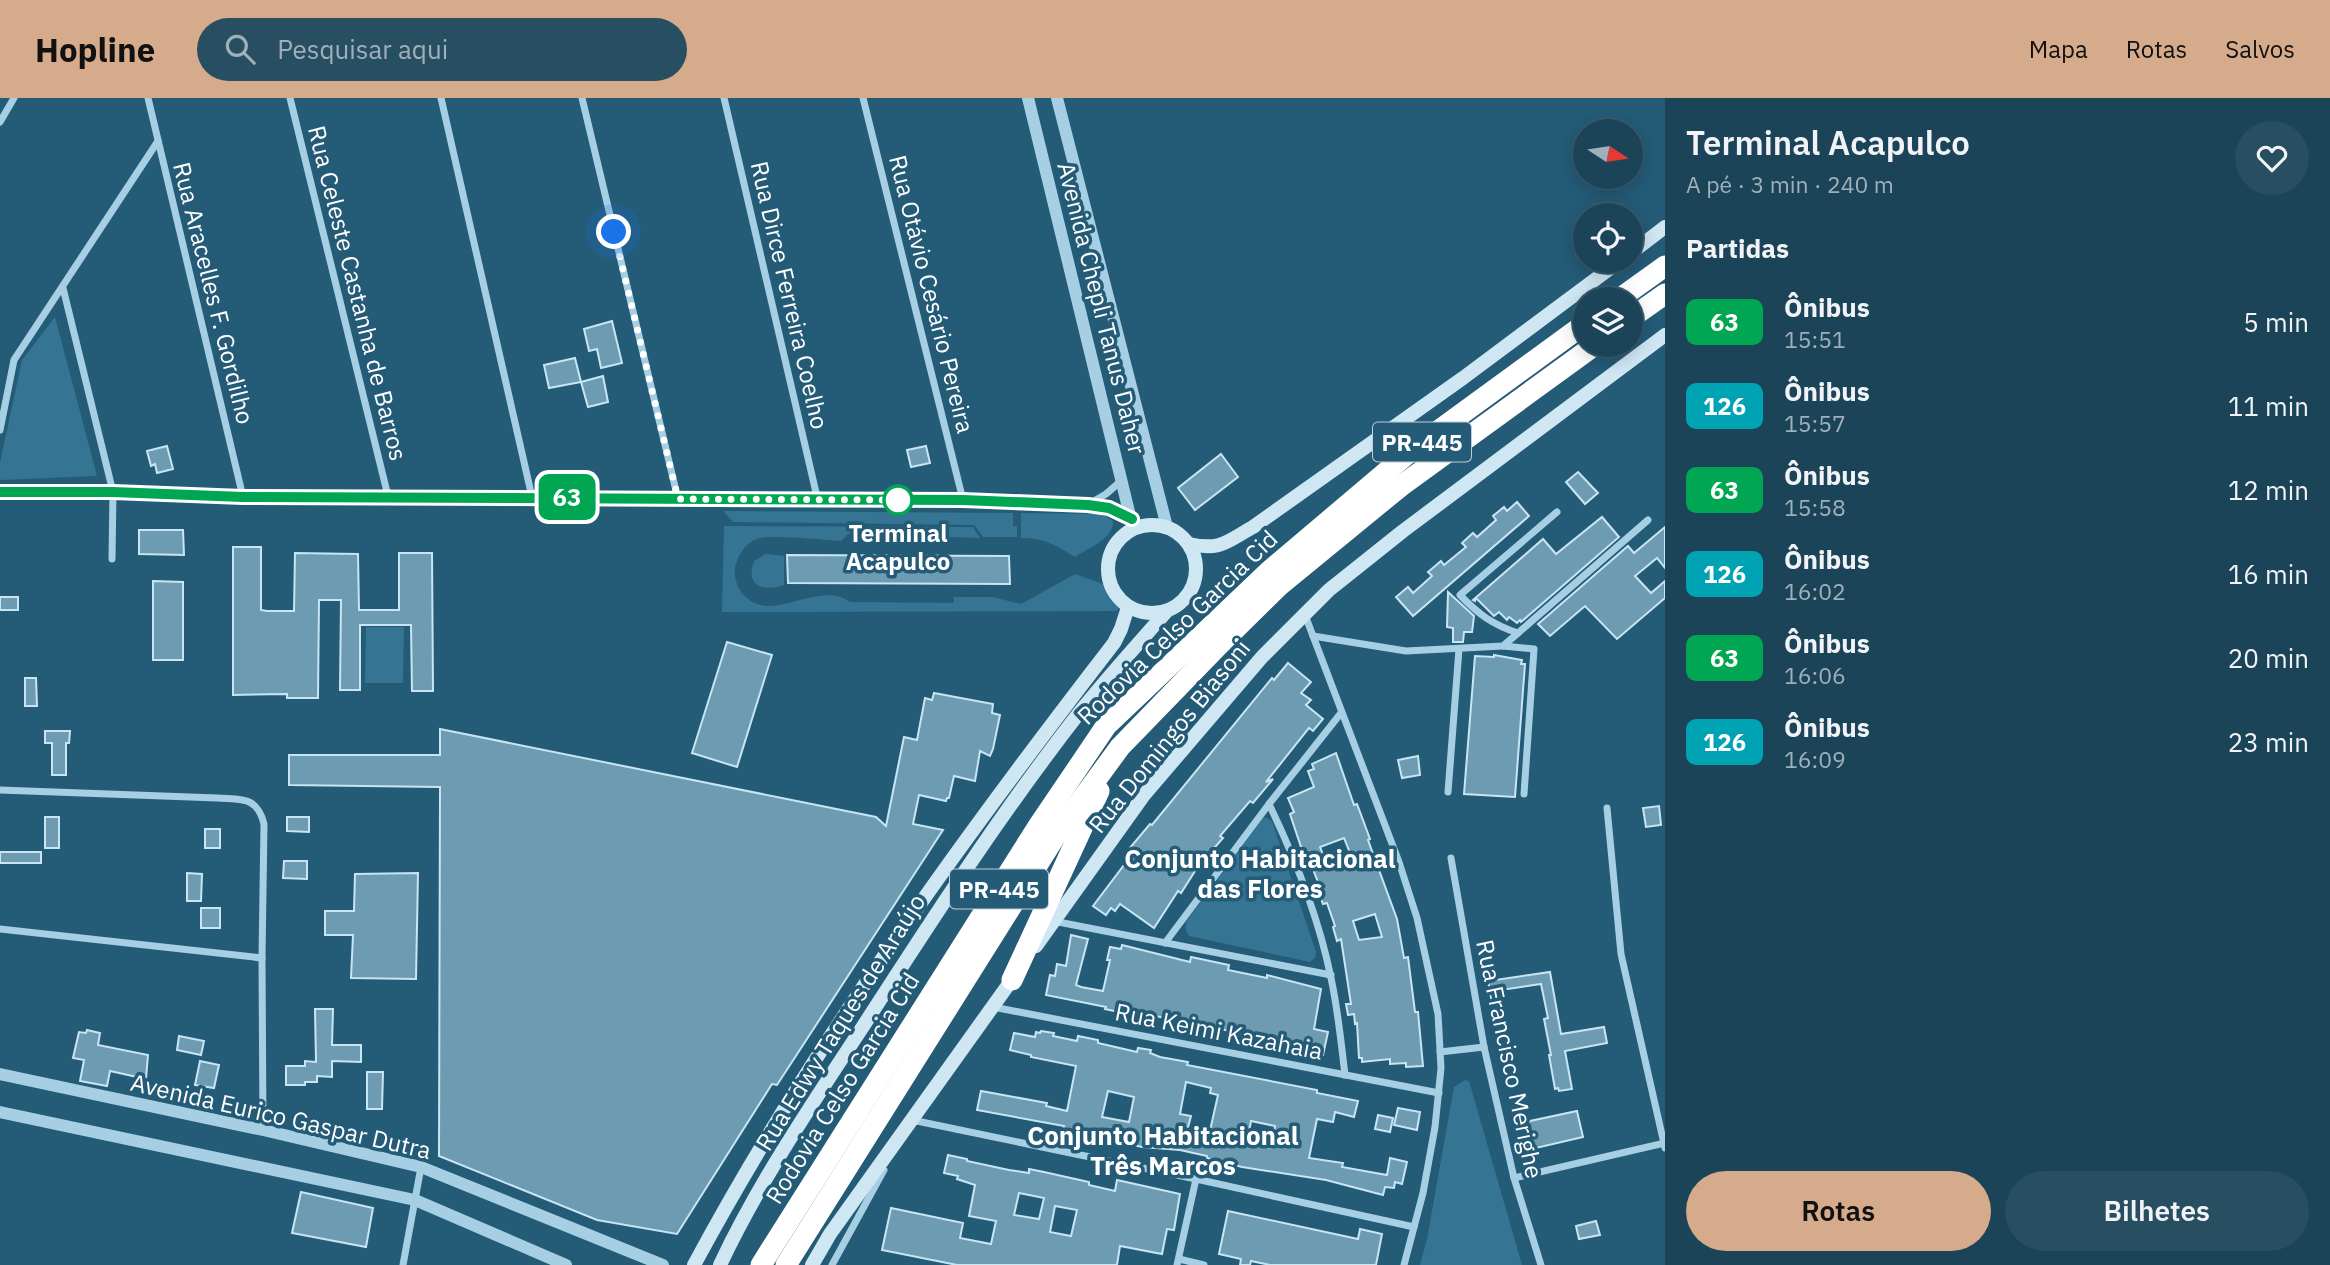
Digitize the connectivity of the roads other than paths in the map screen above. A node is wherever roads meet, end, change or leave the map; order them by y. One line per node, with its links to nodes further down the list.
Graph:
1 (14, 98): 10 (street)
2 (148, 98): 11 (street, Rua Aracelles F. Gordilho)
3 (290, 98): 27 (street, Rua Celeste Castanha de Barros)
4 (441, 98): 29 (street)
5 (582, 98): 30 (street)
6 (724, 98): 32 (street, Rua Dirce Ferreira Coelho)
7 (863, 98): 31 (street, Rua Otávio Cesário Pereira)
8 (1028, 98): 24 (street, Avenida Chepli Tanus Daher)
9 (1058, 98): 37 (street, Avenida Chepli Tanus Daher)
10 (0, 122)
11 (158, 141): 17 (street); 28 (street, Rua Aracelles F. Gordilho)
12 (1665, 227): 13 (main road)
13 (1643, 244)
14 (1665, 265): 16 (highway)
15 (1604, 273): 38 (main road)
16 (1635, 287)
17 (63, 288): 23 (street); 26 (street)
18 (1665, 294): 19 (highway)
19 (1643, 310)
20 (1573, 333): 76 (highway, Rodovia Celso Garcia Cid / PR-445)
21 (1665, 335): 42 (main road, Rua Domingos Biasoni)
22 (1578, 357): 48 (highway, Rodovia Celso Garcia Cid / PR-445)
23 (0, 430)
24 (1122, 480): 33 (street); 36 (street, Avenida Chepli Tanus Daher)
25 (0, 492): 26 (street)
26 (113, 492): 28 (street); 39 (street)
27 (388, 496): 28 (street); 29 (street)
28 (243, 497)
29 (532, 497): 30 (street)
30 (678, 499): 32 (street)
31 (963, 500): 32 (street); 33 (street)
32 (818, 501)
33 (1088, 505): 36 (street)
34 (1557, 512): 43 (street)
35 (1648, 520): 43 (street)
36 (1133, 524): 37 (main road); 40 (main road)
37 (1167, 527): 38 (main road)
38 (1189, 544): 41 (main road)
39 (112, 559)
40 (1128, 607): 41 (main road); 81 (main road, Rua Edwy Taques de Araújo)
41 (1166, 612): 82 (main road, Rua Edwy Taques de Araújo)
42 (1305, 615): 44 (street); 55 (main road, Rua Domingos Biasoni)
43 (1518, 633): 45 (street)
44 (1312, 636): 46 (street); 47 (street)
45 (1503, 646): 46 (street); 51 (street)
46 (1459, 649): 50 (street)
47 (1341, 713): 52 (street); 63 (street)
48 (1120, 747): 60 (highway); 76 (highway, Rodovia Celso Garcia Cid / PR-445)
49 (0, 790): 58 (street)
50 (1448, 792)
51 (1524, 794)
52 (1269, 804): 57 (street); 59 (street)
53 (1607, 808): 70 (street)
54 (1451, 858): 62 (street, Rua Francisco Merighe)
55 (1054, 920): 57 (street); 60 (main road, Rua Domingos Biasoni)
56 (0, 929): 58 (street)
57 (1165, 943): 59 (street)
58 (262, 958): 69 (street)
59 (1331, 975): 65 (street)
60 (1012, 980): 61 (main road, Rua Domingos Biasoni)
61 (992, 1006): 65 (street, Rua Keimi Kazahaia); 68 (main road, Rua Domingos Biasoni)
62 (1484, 1047): 63 (street); 72 (street, Rua Francisco Merighe)
63 (1440, 1052): 66 (street)
64 (0, 1074): 69 (street, Avenida Eurico Gaspar Dutra)
65 (1345, 1075): 66 (street, Rua Keimi Kazahaia)
66 (1439, 1093): 75 (street)
67 (0, 1112): 74 (street)
68 (911, 1120): 73 (street); 84 (main road, Rua Domingos Biasoni); 85 (street)
69 (262, 1130): 71 (street, Avenida Eurico Gaspar Dutra)
70 (1665, 1145): 72 (street)
71 (421, 1167): 74 (street); 80 (street, Avenida Eurico Gaspar Dutra)
72 (1514, 1178): 88 (street, Rua Francisco Merighe)
73 (1196, 1179): 75 (street); 77 (street)
74 (415, 1200): 78 (street); 79 (street)
75 (1414, 1227): 87 (street)
76 (785, 1254): 83 (highway, Rodovia Celso Garcia Cid / PR-445)
77 (1178, 1262): 86 (street)
78 (562, 1264)
79 (403, 1265)
80 (663, 1265)
81 (694, 1265)
82 (720, 1265)
83 (761, 1265)
84 (812, 1265)
85 (832, 1265)
86 (1204, 1265)
87 (1404, 1265)
88 (1541, 1265)

